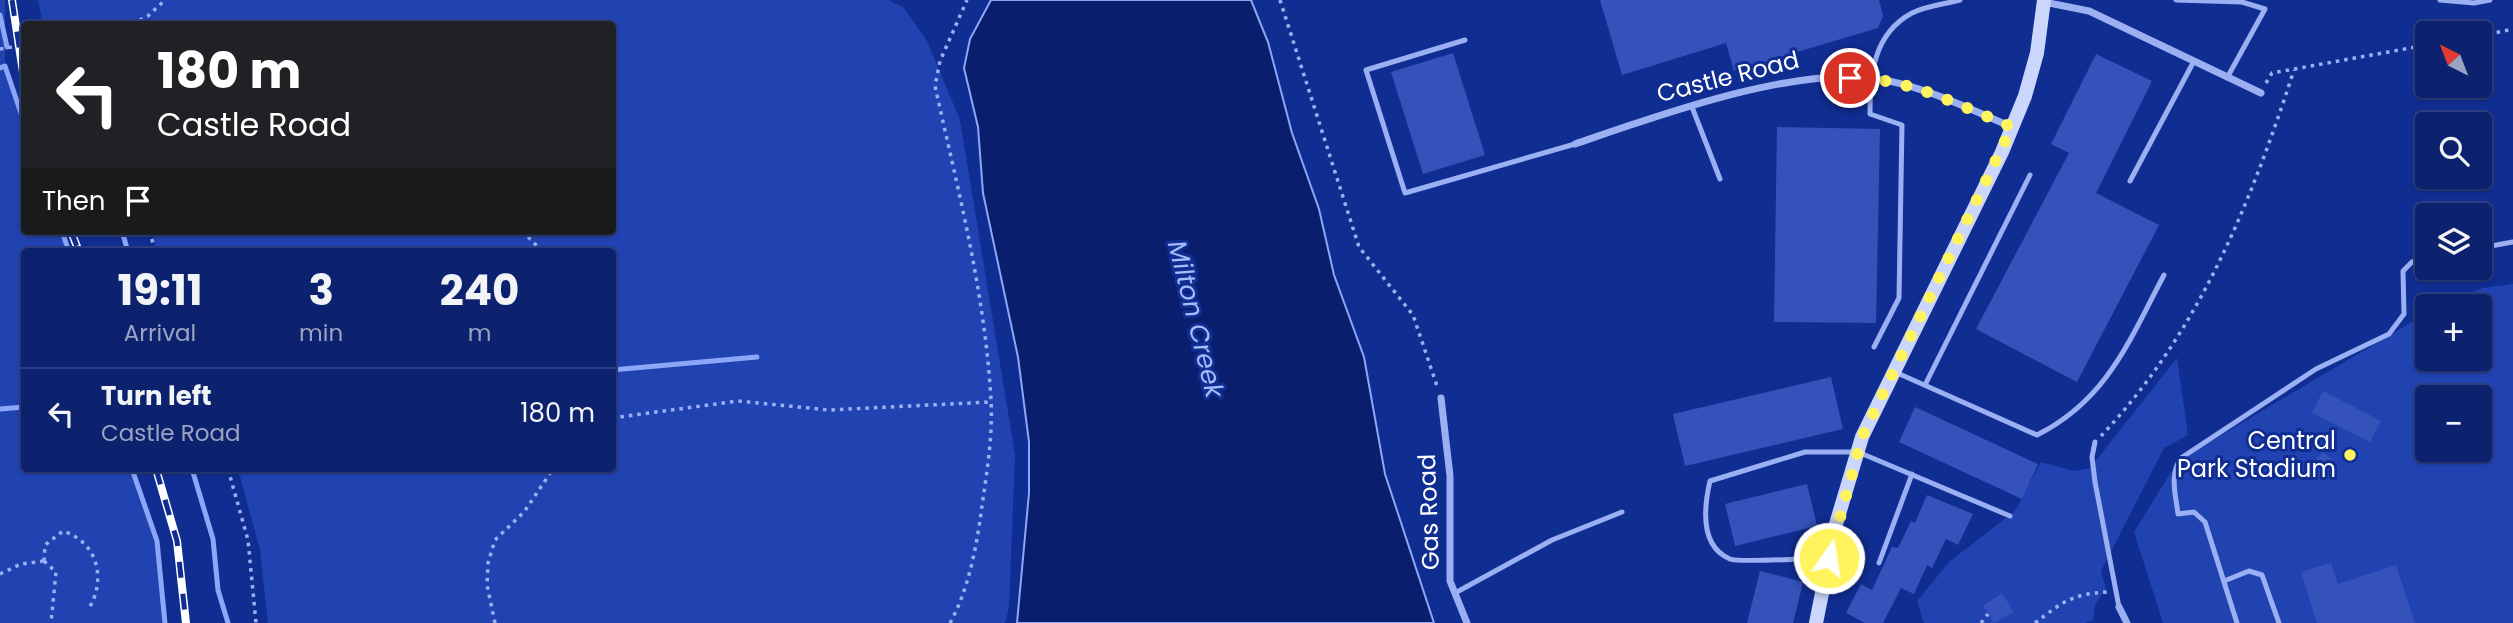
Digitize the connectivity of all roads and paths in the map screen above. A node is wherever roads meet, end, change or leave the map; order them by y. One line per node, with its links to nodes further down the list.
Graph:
1 (165, 0): 11 (path)
2 (967, 0): 39 (path)
3 (1280, 0): 38 (path)
4 (1959, 0): 20 (lane)
5 (2176, 0): 10 (lane)
6 (2269, 0): 10 (lane)
7 (2440, 0): 8 (lane)
8 (2490, 0)
9 (2044, 1): 18 (street); 24 (main road)
10 (2265, 9): 21 (lane)
11 (139, 21)
12 (2513, 29): 13 (path)
13 (2492, 33)
14 (1465, 40): 25 (lane)
15 (21, 45): 17 (path)
16 (2415, 47): 19 (path)
17 (0, 48)
18 (2194, 61): 21 (street); 28 (lane)
19 (2294, 70): 22 (path); 41 (path)
20 (1870, 78): 23 (street, Castle Road); 24 (street, Castle Road); 35 (lane)
21 (2227, 78): 22 (street)
22 (2261, 93)
23 (1692, 107): 25 (street, Castle Road); 27 (lane)
24 (2012, 127): 36 (main road)
25 (1575, 144)
26 (2030, 175): 37 (lane)
27 (1720, 179)
28 (2130, 181)
29 (526, 235): 32 (path)
30 (2513, 242): 31 (lane)
31 (2492, 246)
32 (539, 248)
33 (2415, 261): 52 (lane)
34 (2164, 275): 37 (lane)
35 (1874, 347)
36 (1895, 372): 37 (lane); 42 (main road)
37 (1925, 385)
38 (1441, 398): 54 (street, Gas Road)
39 (991, 402): 40 (path); 61 (path)
40 (616, 417)
41 (2095, 442): 53 (lane)
42 (1858, 452): 45 (lane); 48 (main road); 48 (lane)
43 (229, 472): 59 (path)
44 (551, 472): 60 (path)
45 (1912, 474): 47 (lane); 50 (lane)
46 (1622, 512): 54 (lane)
47 (2010, 516)
48 (1829, 558): 63 (main road)
49 (44, 561): 51 (path); 56 (path); 58 (path)
50 (1879, 563)
51 (0, 574)
52 (2224, 581): 67 (lane); 68 (lane)
53 (2116, 591): 55 (lane); 65 (path)
54 (1455, 593): 62 (street, Gas Road)
55 (2119, 607): 66 (street)
56 (88, 610)
57 (1988, 614): 64 (path)
58 (51, 623)
59 (256, 623)
60 (495, 623)
61 (950, 623)
62 (1467, 623)
63 (1816, 623)
64 (1981, 623)
65 (2035, 623)
66 (2127, 623)
67 (2237, 623)
68 (2279, 623)

